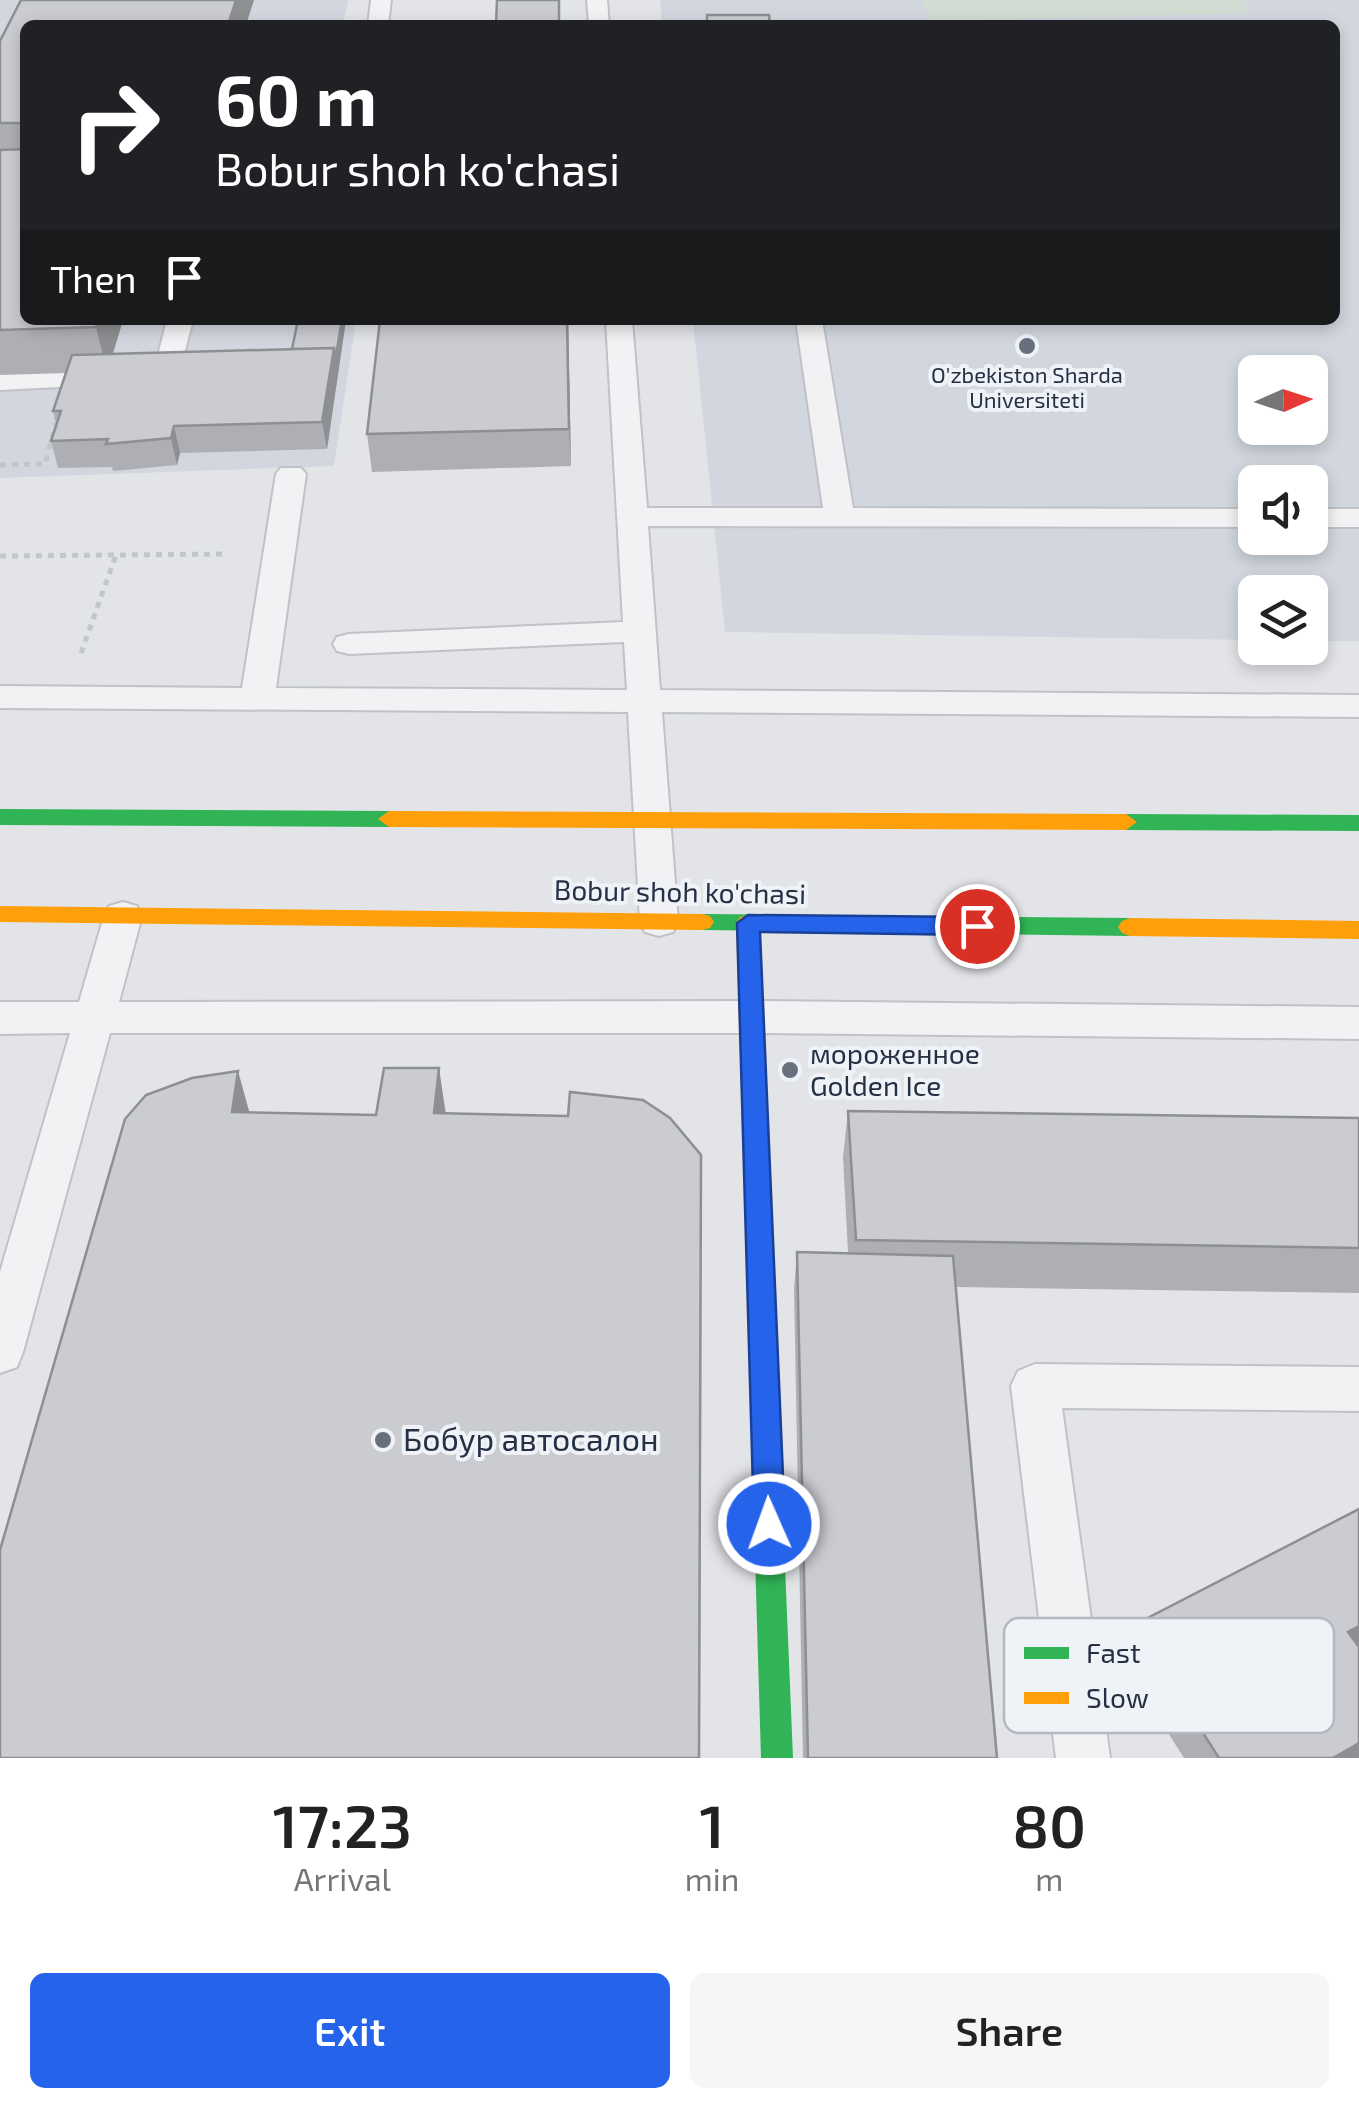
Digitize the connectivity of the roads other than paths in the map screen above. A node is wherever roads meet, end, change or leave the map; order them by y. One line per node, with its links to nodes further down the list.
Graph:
1 (179, 325): 4 (lane)
2 (619, 325): 6 (lane)
3 (809, 325): 7 (lane)
4 (0, 382)
5 (291, 474): 14 (lane)
6 (632, 517): 7 (lane); 11 (lane)
7 (839, 517): 8 (lane)
8 (1238, 518)
9 (1328, 518): 10 (lane)
10 (1359, 518)
11 (640, 630): 12 (lane); 15 (lane)
12 (349, 644)
13 (0, 697): 14 (lane)
14 (257, 699): 15 (lane)
15 (644, 702): 16 (lane); 18 (lane)
16 (1359, 706)
17 (0, 818): 18 (main road)
18 (652, 822): 19 (main road); 22 (lane)
19 (1359, 823)
20 (0, 914): 21 (main road, Bobur shoh ko'chasi)
21 (123, 916): 22 (main road, Bobur shoh ko'chasi); 25 (lane)
22 (659, 922): 23 (main road, Bobur shoh ko'chasi)
23 (748, 923): 24 (main road, Bobur shoh ko'chasi); 26 (main road)
24 (1359, 930)
25 (94, 1016): 26 (lane); 27 (lane); 29 (lane)
26 (752, 1017): 28 (lane); 33 (main road)
27 (0, 1018)
28 (1359, 1023)
29 (0, 1352)
30 (1359, 1389): 31 (lane)
31 (1065, 1618)
32 (1080, 1733): 34 (lane)
33 (777, 1758)
34 (1083, 1758)

